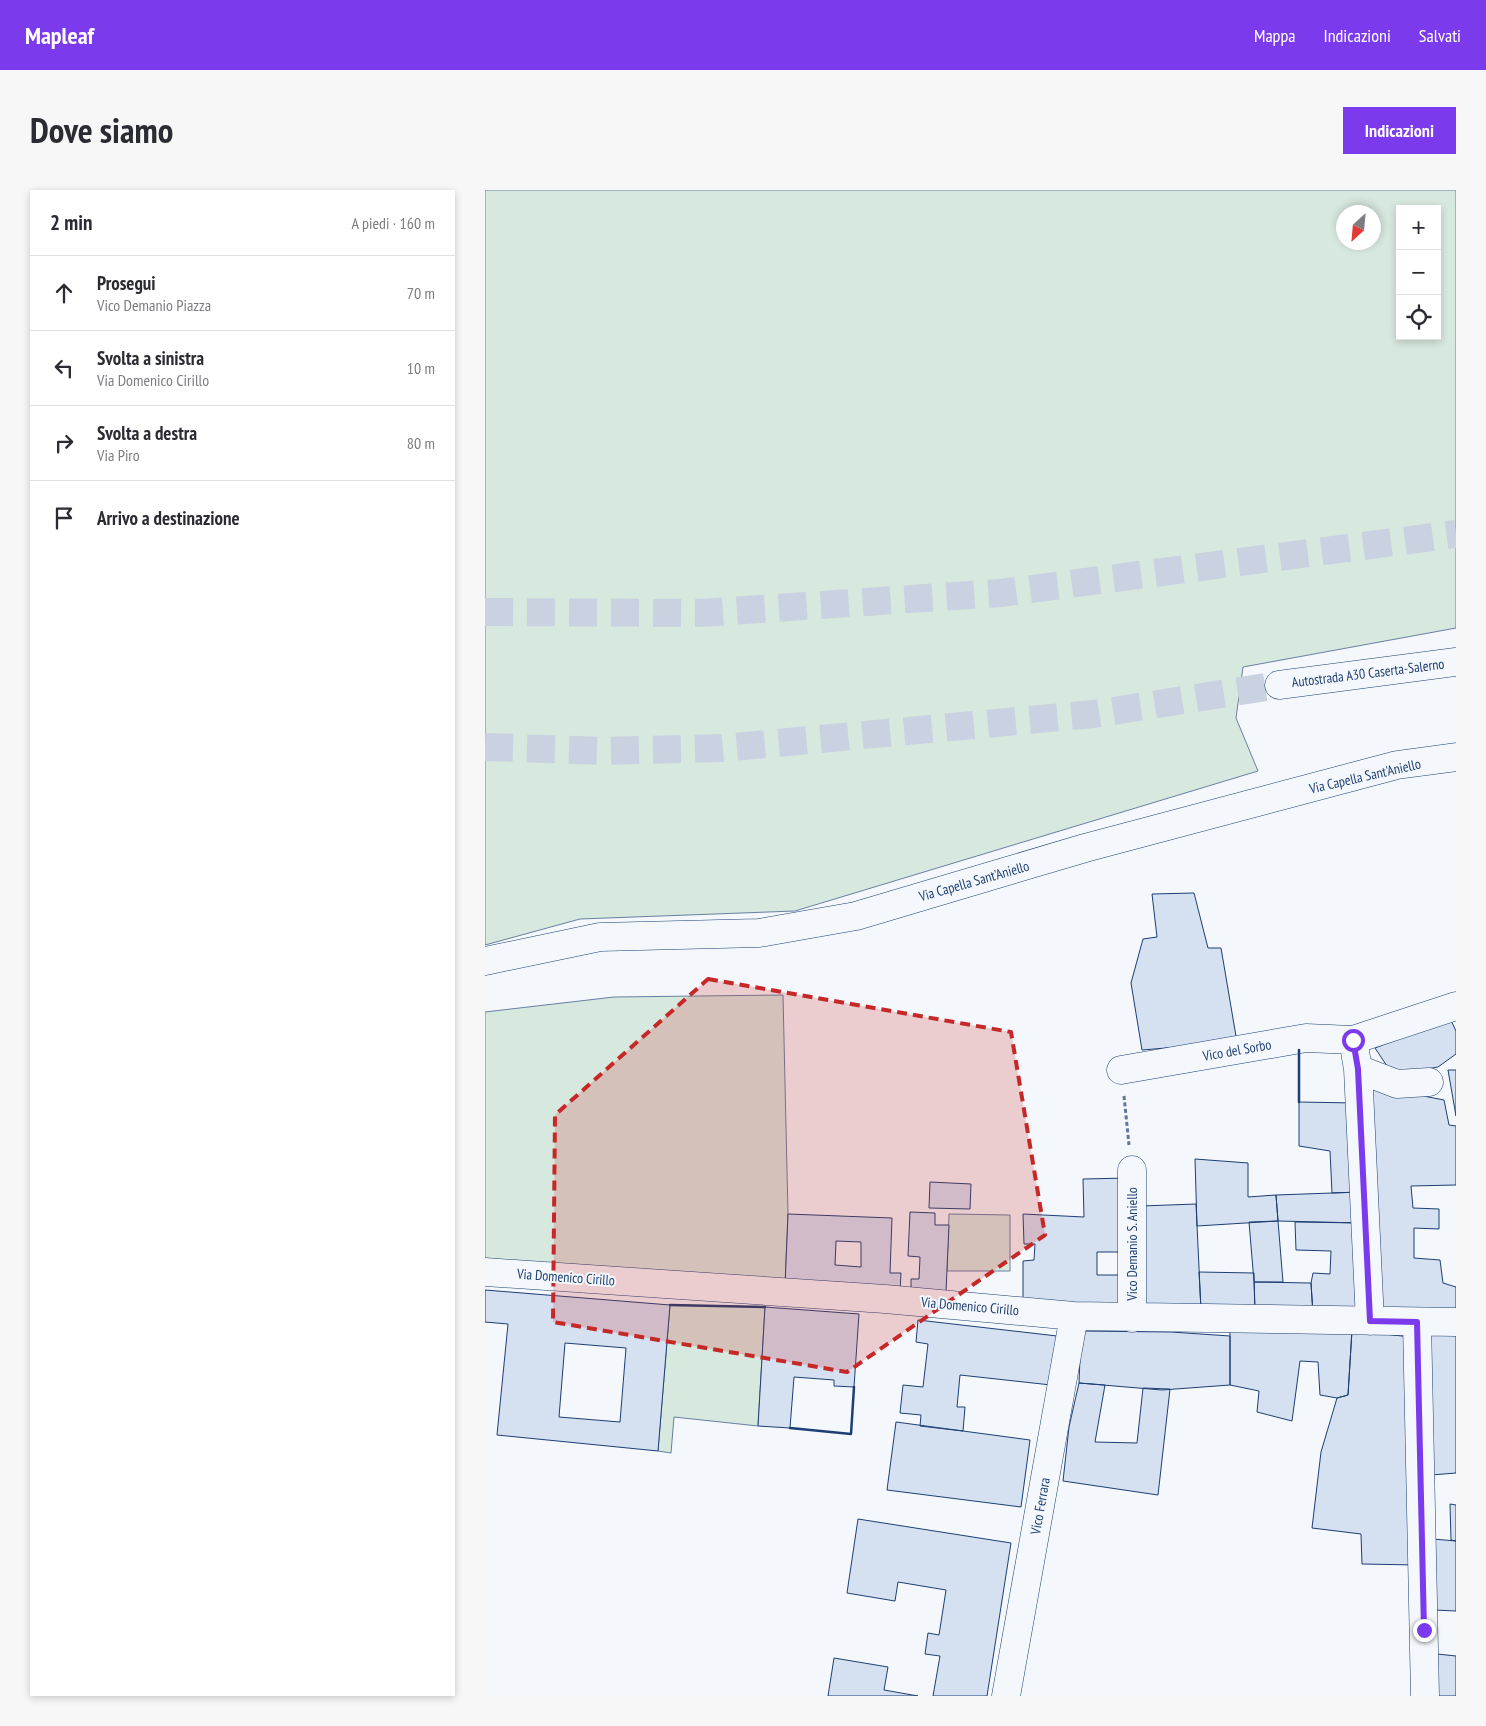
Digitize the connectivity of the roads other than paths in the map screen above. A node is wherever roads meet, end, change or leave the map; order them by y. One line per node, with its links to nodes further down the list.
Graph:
1 (1456, 662): 2 (main road, Autostrada A30 Caserta-Salerno)
2 (1279, 684)
3 (1456, 757): 4 (main road, Via Capella Sant'Aniello)
4 (485, 961)
5 (1456, 1006): 6 (main road)
6 (1353, 1040): 7 (main road); 8 (main road, Vico del Sorbo)
7 (1358, 1069): 9 (main road); 14 (main road)
8 (1121, 1070)
9 (1429, 1082)
10 (1132, 1170): 13 (main road, Vico Demanio S. Aniello)
11 (485, 1272): 12 (main road, Via Domenico Cirillo)
12 (1074, 1316): 13 (main road, Via Domenico Cirillo); 17 (main road, Vico Ferrara)
13 (1133, 1318): 14 (main road, Via Domenico Cirillo)
14 (1370, 1321): 15 (main road, Via Domenico Cirillo)
15 (1417, 1322): 16 (main road, Via Domenico Cirillo); 18 (main road)
16 (1456, 1322)
17 (1006, 1696)
18 (1425, 1696)

